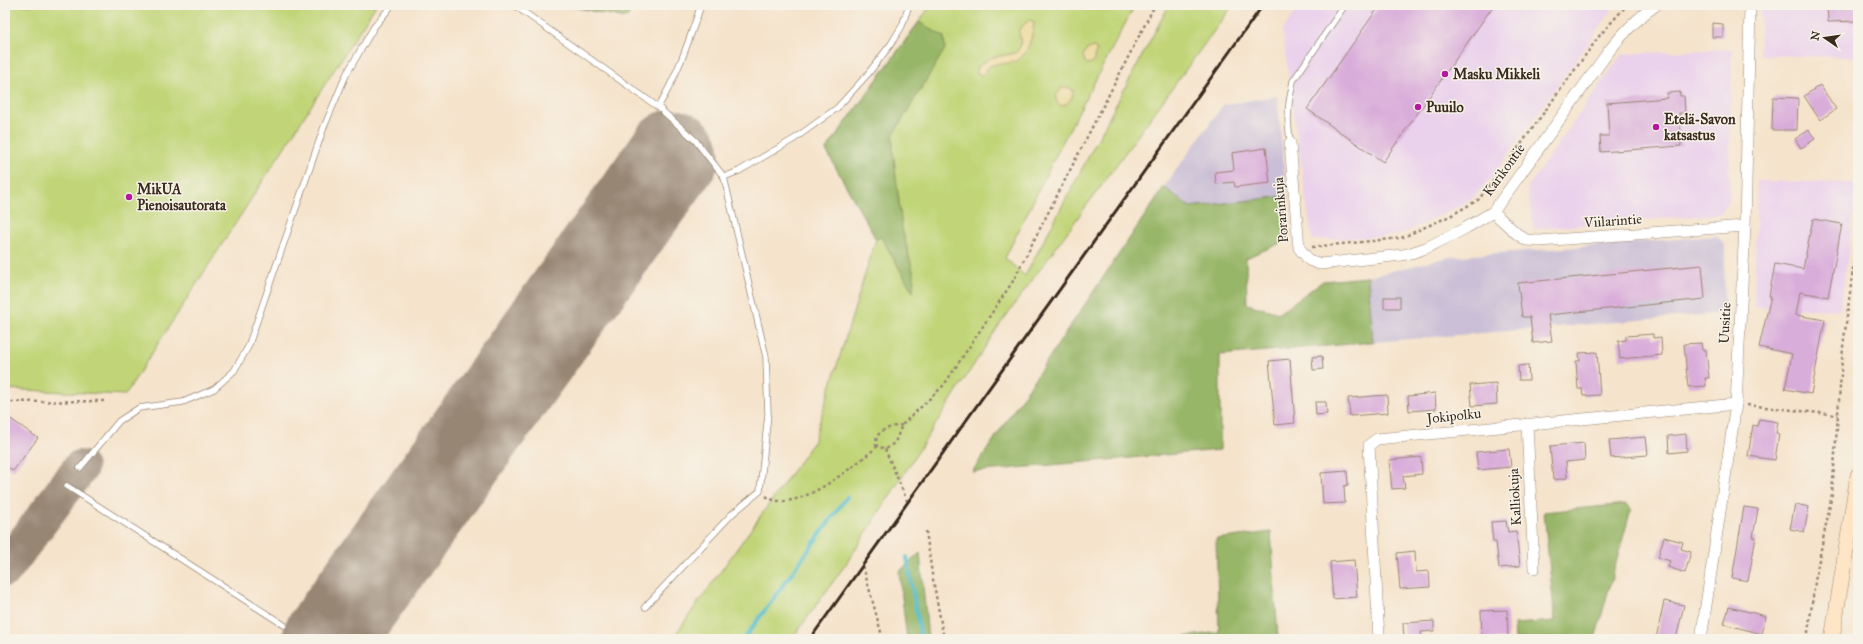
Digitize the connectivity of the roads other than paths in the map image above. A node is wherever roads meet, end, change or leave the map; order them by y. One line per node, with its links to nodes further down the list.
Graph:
1 (392, 5): 16 (lane)
2 (514, 5): 8 (lane)
3 (701, 5): 8 (lane)
4 (909, 5): 10 (lane)
5 (1346, 5): 9 (lane)
6 (1656, 5): 11 (street, Karikontie)
7 (1750, 5): 12 (street, Uusitie)
8 (658, 107): 10 (lane)
9 (1290, 143): 13 (street, Porarinkuja)
10 (724, 177): 20 (lane)
11 (1493, 212): 12 (street, Viilarintie); 13 (street, Karikontie)
12 (1745, 226): 14 (street, Uusitie)
13 (1320, 264)
14 (1736, 404): 15 (street, Jokipolku); 23 (street, Uusitie)
15 (1527, 424): 19 (street, Kalliokuja); 22 (street, Jokipolku)
16 (80, 468)
17 (1858, 475): 24 (main road)
18 (67, 486): 21 (lane)
19 (1534, 568)
20 (645, 607)
21 (284, 624)
22 (1379, 639)
23 (1701, 639)
24 (1832, 639)

